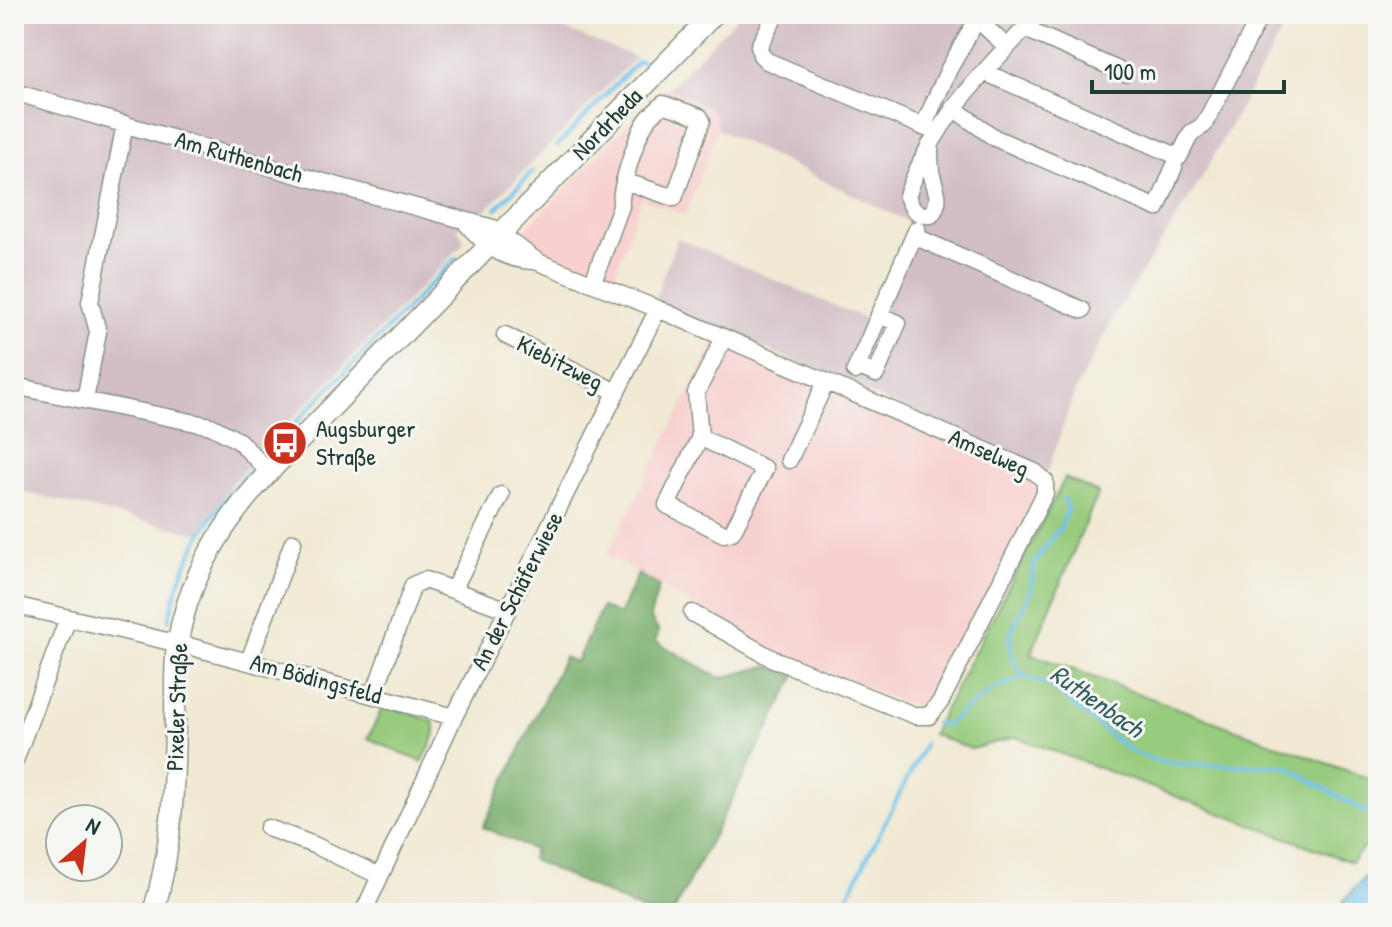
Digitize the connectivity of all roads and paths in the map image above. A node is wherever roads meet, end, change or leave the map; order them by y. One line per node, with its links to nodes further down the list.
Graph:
1 (714, 14): 18 (main road, Nordrheda)
2 (776, 14): 13 (street)
3 (1039, 14): 6 (street)
4 (1261, 14): 8 (street)
5 (979, 17): 7 (street); 13 (street)
6 (1026, 27): 7 (street); 9 (street)
7 (1007, 47): 8 (street)
8 (984, 72): 11 (street)
9 (1125, 73)
10 (14, 92): 12 (street, Am Ruthenbach)
11 (953, 108): 13 (street); 14 (street)
12 (125, 124): 18 (street, Am Ruthenbach); 28 (street)
13 (930, 134): 16 (street); 16 (street)
14 (1174, 167)
15 (624, 181): 15 (street); 19 (street)
16 (921, 215): 17 (street)
17 (914, 236): 21 (street); 24 (street)
18 (494, 240): 19 (street, Amselweg); 31 (main road, Pixeler Straße)
19 (593, 282): 20 (street, Amselweg)
20 (658, 309): 23 (street, Amselweg); 27 (street, An der Schäferwiese)
21 (1082, 310)
22 (505, 335): 27 (street, Kiebitzweg)
23 (724, 338): 25 (street, Amselweg); 29 (street)
24 (856, 368)
25 (826, 382): 30 (street); 37 (street, Amselweg)
26 (14, 386): 28 (street)
27 (616, 392): 36 (street, An der Schäferwiese)
28 (85, 400): 31 (street)
29 (700, 437): 29 (street)
30 (789, 460)
31 (269, 472): 39 (main road, Pixeler Straße)
32 (501, 495): 34 (street)
33 (293, 542): 40 (street)
34 (453, 590): 36 (street); 41 (street)
35 (14, 605): 38 (street, Am Bödingsfeld)
36 (508, 610): 42 (street, An der Schäferwiese)
37 (692, 613)
38 (68, 618): 39 (street, Am Bödingsfeld); 43 (street)
39 (177, 644): 40 (street, Am Bödingsfeld); 46 (main road, Pixeler Straße)
40 (249, 661): 41 (street, Am Bödingsfeld)
41 (374, 694): 42 (street, Am Bödingsfeld)
42 (454, 717): 45 (street, An der Schäferwiese)
43 (14, 763)
44 (268, 828): 45 (street)
45 (380, 876): 47 (street, An der Schäferwiese)
46 (153, 913)
47 (363, 913)

